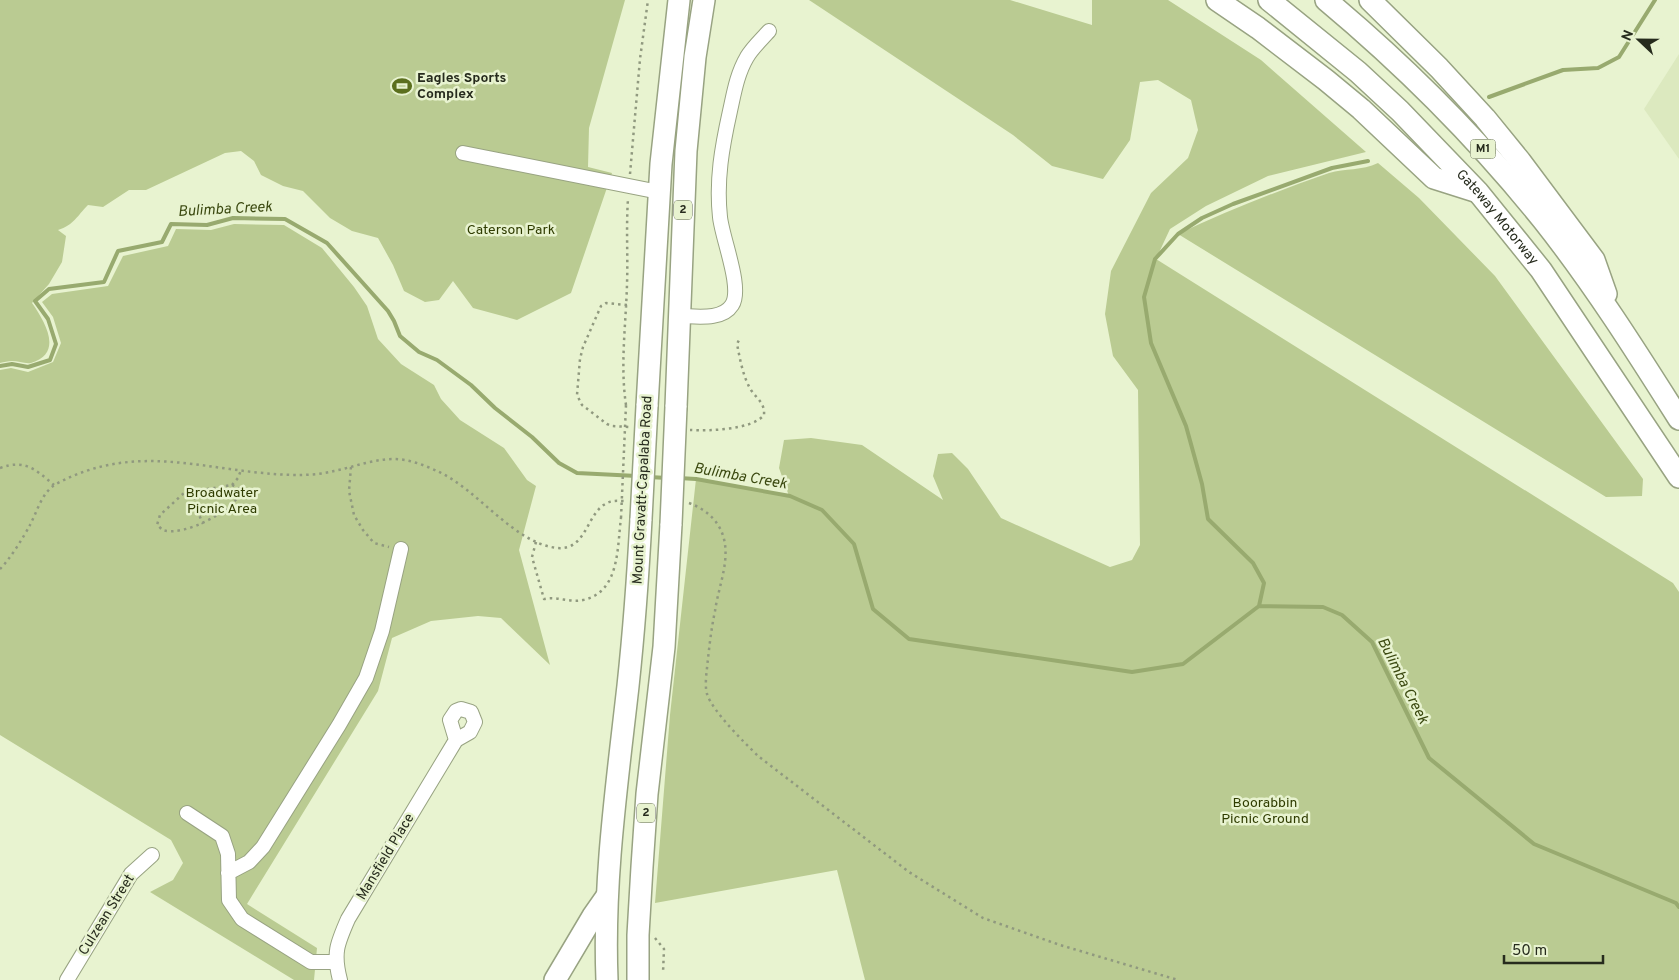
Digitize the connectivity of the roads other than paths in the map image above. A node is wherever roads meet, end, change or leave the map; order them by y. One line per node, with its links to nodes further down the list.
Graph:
1 (679, 0): 9 (highway, Mount Gravatt-Capalaba Road / 2)
2 (704, 0): 11 (highway, Mount Gravatt-Capalaba Road / 2)
3 (1217, 0): 10 (highway)
4 (1269, 0): 10 (highway, Gateway Motorway / M1)
5 (1326, 0): 12 (highway, M1)
6 (1370, 0): 12 (highway)
7 (769, 31): 11 (street)
8 (463, 153): 9 (street)
9 (659, 192): 20 (highway, Mount Gravatt-Capalaba Road / 2, bridge)
10 (1478, 192): 14 (highway, Gateway Motorway / M1)
11 (679, 316): 26 (highway, Mount Gravatt-Capalaba Road / 2, bridge)
12 (1616, 320): 13 (highway, M1)
13 (1679, 419)
14 (1679, 477)
15 (401, 549): 19 (street)
16 (456, 740): 21 (street, Mansfield Place)
17 (187, 813): 19 (street)
18 (152, 855): 22 (street, Culzean Street)
19 (228, 874): 21 (street)
20 (607, 896): 24 (highway); 25 (highway, Mount Gravatt-Capalaba Road / 2)
21 (335, 962): 23 (street, Mansfield Place)
22 (67, 980)
23 (340, 980)
24 (555, 980)
25 (608, 980)
26 (638, 980)

